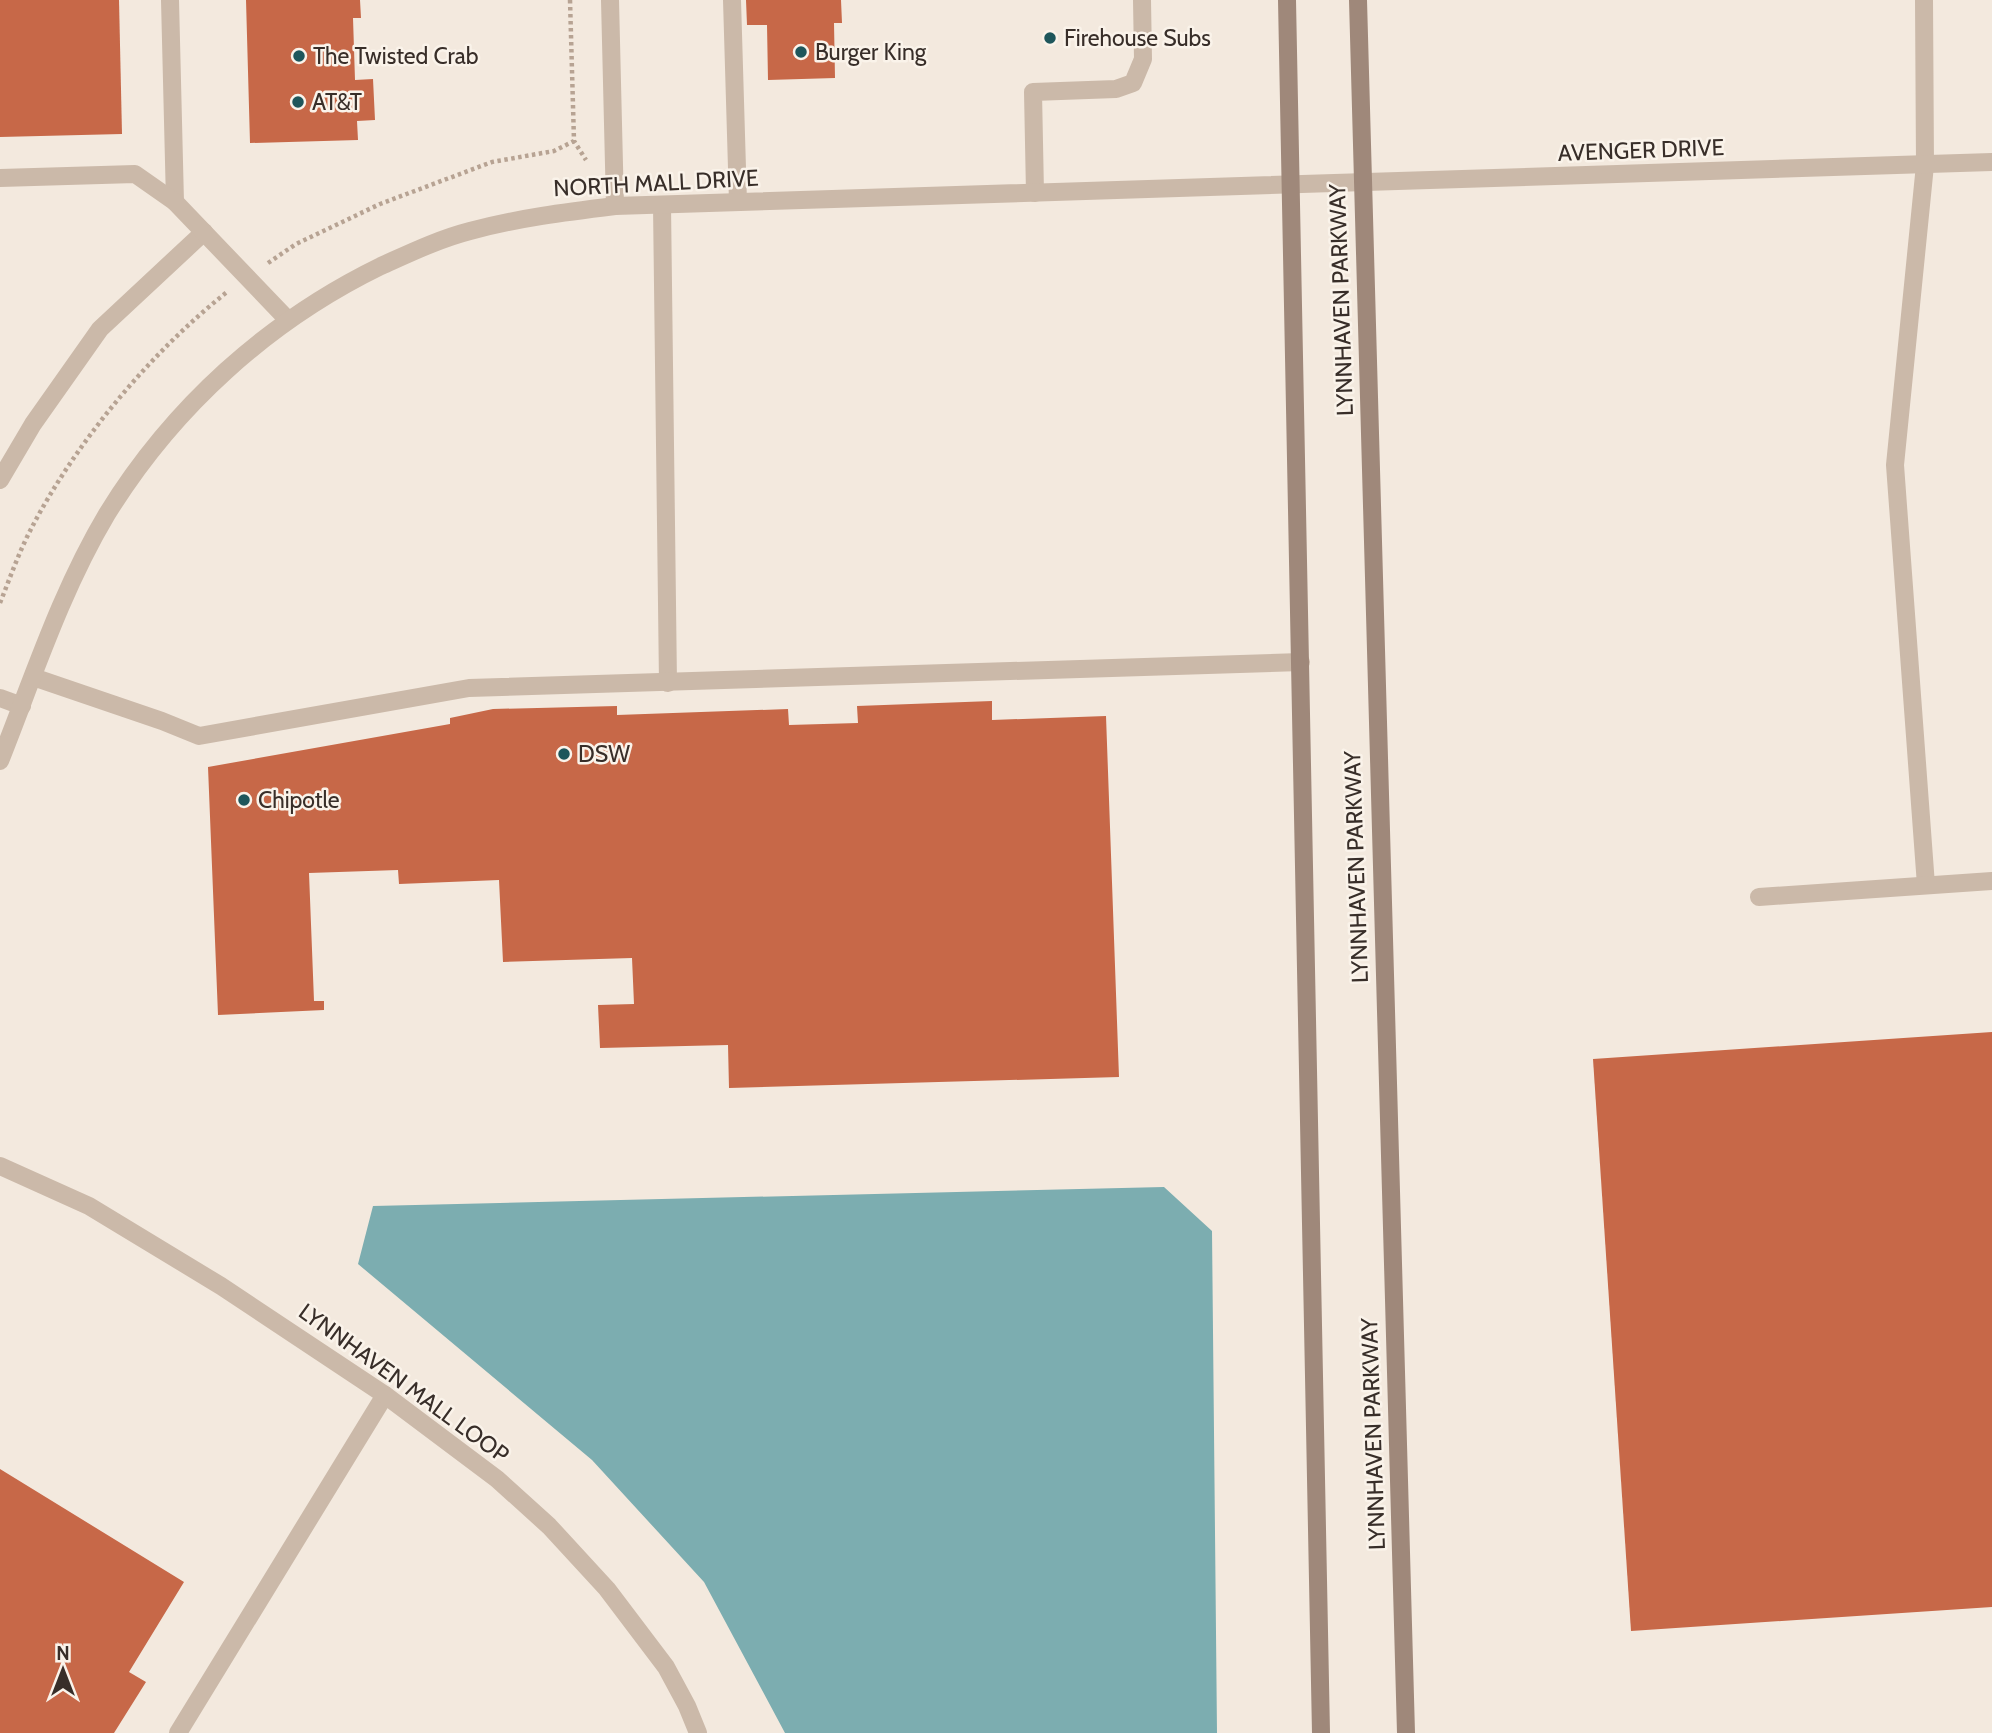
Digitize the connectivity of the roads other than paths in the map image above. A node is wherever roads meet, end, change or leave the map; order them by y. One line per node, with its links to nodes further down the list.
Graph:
1 (170, 0): 14 (street)
2 (610, 0): 17 (street)
3 (732, 0): 15 (street)
4 (1142, 0): 13 (street)
5 (1287, 0): 11 (main road, LYNNHAVEN PARKWAY)
6 (1358, 0): 12 (main road, LYNNHAVEN PARKWAY)
7 (1924, 0): 9 (street)
8 (1992, 162): 9 (street, AVENGER DRIVE)
9 (1925, 165): 12 (street, AVENGER DRIVE); 28 (street)
10 (0, 178): 14 (street)
11 (1292, 184): 12 (street, AVENGER DRIVE); 13 (street, NORTH MALL DRIVE); 21 (main road, LYNNHAVEN PARKWAY)
12 (1362, 184): 35 (main road, LYNNHAVEN PARKWAY)
13 (1035, 193): 15 (street, NORTH MALL DRIVE)
14 (175, 202): 18 (street)
15 (738, 202): 16 (street, NORTH MALL DRIVE)
16 (662, 205): 17 (street, NORTH MALL DRIVE); 23 (street)
17 (615, 206): 19 (street, NORTH MALL DRIVE)
18 (204, 232): 19 (street); 20 (street)
19 (288, 320): 22 (street, NORTH MALL DRIVE)
20 (0, 480)
21 (1301, 662): 23 (street); 34 (main road, LYNNHAVEN PARKWAY)
22 (33, 677): 23 (street); 25 (street, NORTH MALL DRIVE)
23 (668, 683)
24 (0, 698): 25 (street)
25 (22, 706): 26 (street, NORTH MALL DRIVE)
26 (0, 761)
27 (1992, 881): 28 (street)
28 (1926, 885): 29 (street)
29 (1759, 897)
30 (0, 1166): 31 (street, LYNNHAVEN MALL LOOP)
31 (385, 1395): 32 (street); 33 (street, LYNNHAVEN MALL LOOP)
32 (178, 1733)
33 (698, 1733)
34 (1321, 1733)
35 (1406, 1733)

